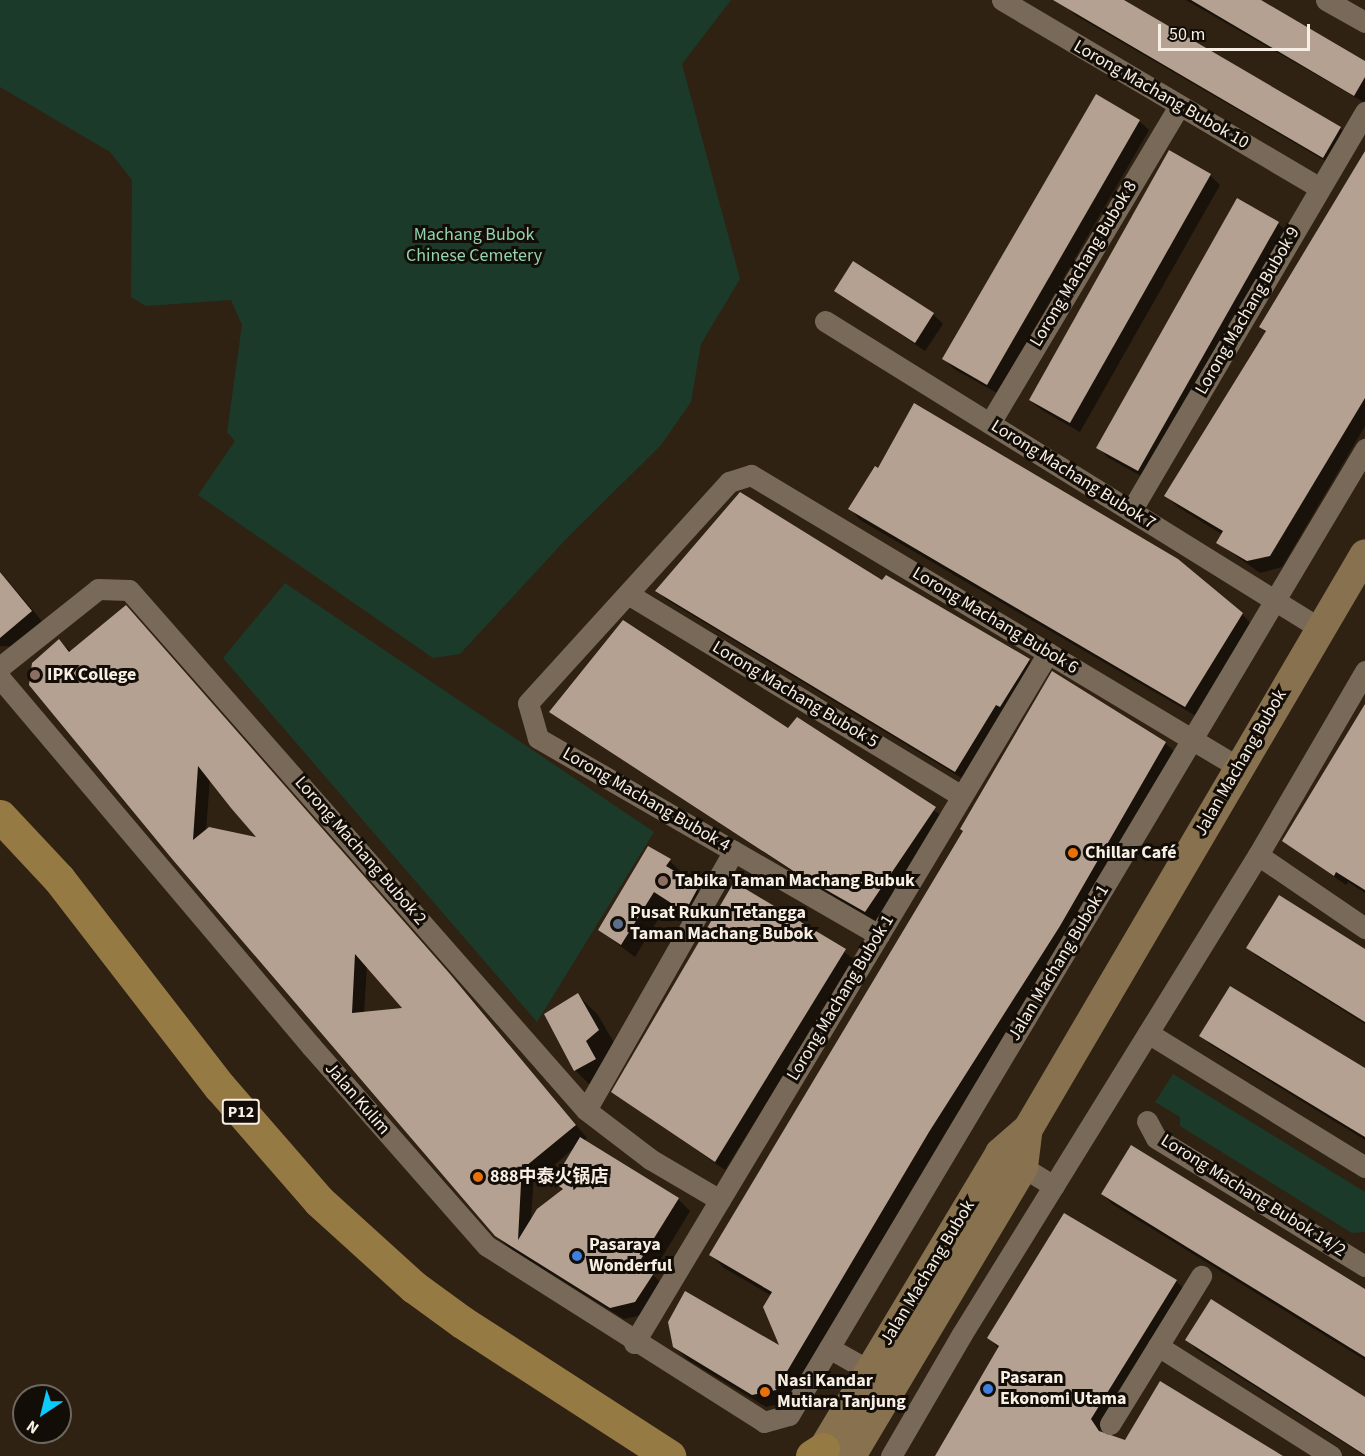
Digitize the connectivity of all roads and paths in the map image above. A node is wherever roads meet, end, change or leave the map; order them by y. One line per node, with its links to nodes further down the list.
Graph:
1 (1002, 0): 4 (street, Lorong Machang Bubok 10)
2 (1326, 0): 3 (street)
3 (1365, 22)
4 (1179, 105): 6 (street, Lorong Machang Bubok 10); 8 (street, Lorong Machang Bubok 8)
5 (1365, 112): 6 (street, Lorong Machang Bubok 9)
6 (1320, 188): 10 (street, Lorong Machang Bubok 9)
7 (825, 321): 8 (street, Lorong Machang Bubok 7)
8 (990, 423): 10 (street, Lorong Machang Bubok 7)
9 (1365, 449): 13 (street, Jalan Machang Bubok 1)
10 (1131, 511): 13 (street, Lorong Machang Bubok 7)
11 (1365, 554): 14 (main road, Jalan Machang Bubok)
12 (628, 594): 15 (street, Lorong Machang Bubok 6); 21 (street, Lorong Machang Bubok 5); 23 (street, Lorong Machang Bubok 4)
13 (1275, 600): 14 (street, Lorong Machang Bubok 7); 19 (street, Jalan Machang Bubok 1)
14 (1321, 628): 20 (main road, Jalan Machang Bubok)
15 (1048, 653): 19 (street, Lorong Machang Bubok 6); 21 (street, Lorong Machang Bubok 1)
16 (0, 667): 28 (street, Lorong Machang Bubok 2)
17 (1365, 671): 24 (street)
18 (0, 678): 36 (street, Jalan Kulim)
19 (1192, 739): 20 (street, Lorong Machang Bubok 6); 38 (street, Jalan Machang Bubok 1)
20 (1238, 767): 30 (main road, Jalan Machang Bubok)
21 (962, 796): 26 (street, Lorong Machang Bubok 1)
22 (0, 816): 43 (main road, P12)
23 (734, 851): 26 (street, Lorong Machang Bubok 4); 28 (street)
24 (1258, 855): 25 (street); 27 (street)
25 (1365, 928)
26 (879, 935): 33 (street, Lorong Machang Bubok 1)
27 (1148, 1034): 31 (street); 32 (street)
28 (586, 1110): 33 (street, Lorong Machang Bubok 2)
29 (1147, 1121): 34 (street, Lorong Machang Bubok 14/2)
30 (1011, 1160): 32 (street); 39 (main road, Jalan Machang Bubok); 42 (main road, Jalan Machang Bubok)
31 (1365, 1167)
32 (1054, 1186): 44 (street)
33 (720, 1200): 36 (street, Lorong Machang Bubok 1)
34 (1365, 1266)
35 (1201, 1276): 37 (street)
36 (634, 1343): 40 (street, Jalan Kulim)
37 (1158, 1346): 41 (street); 45 (street)
38 (829, 1348): 39 (street); 40 (street, Jalan Machang Bubok 1)
39 (870, 1371): 42 (main road, Jalan Machang Bubok)
40 (789, 1415)
41 (1110, 1424)
42 (827, 1454)
43 (669, 1456)
44 (891, 1456)
45 (1332, 1456)

